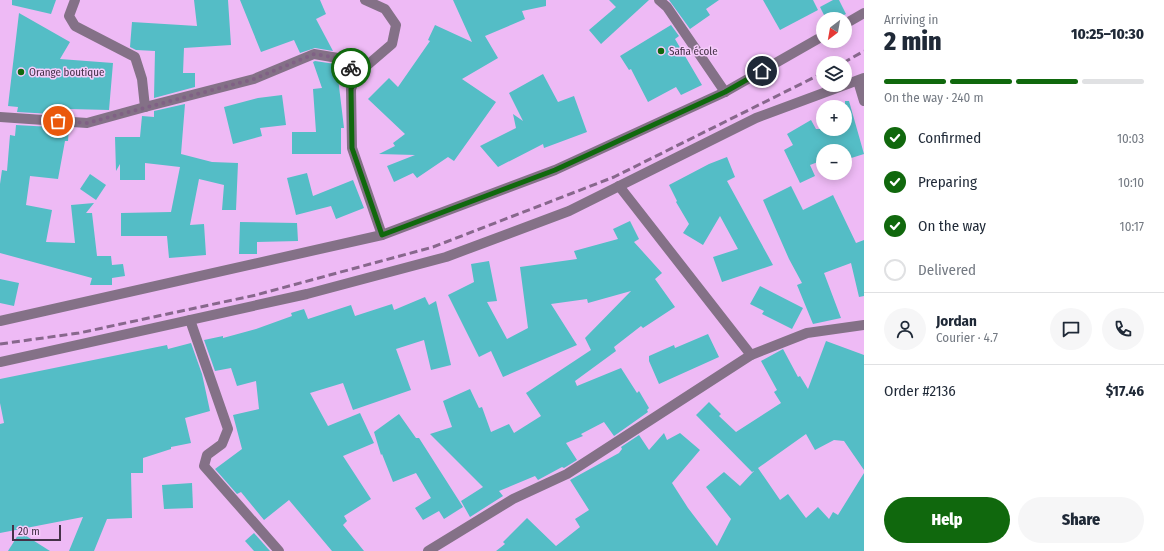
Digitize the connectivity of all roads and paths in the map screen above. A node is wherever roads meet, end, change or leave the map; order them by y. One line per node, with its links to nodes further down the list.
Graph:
1 (75, 0): 11 (street)
2 (365, 0): 7 (street)
3 (660, 0): 9 (street)
4 (864, 13): 5 (street)
5 (852, 20)
6 (816, 40): 9 (street)
7 (357, 74): 11 (street); 14 (street)
8 (861, 79): 10 (street); 13 (street)
9 (725, 92): 14 (street)
10 (864, 101)
11 (145, 107): 12 (street)
12 (0, 117)
13 (619, 186): 15 (street); 18 (street)
14 (382, 235): 16 (street)
15 (190, 320): 19 (street); 20 (street)
16 (0, 321)
17 (864, 325): 18 (street)
18 (751, 355): 21 (street)
19 (0, 362)
20 (279, 551)
21 (428, 551)

